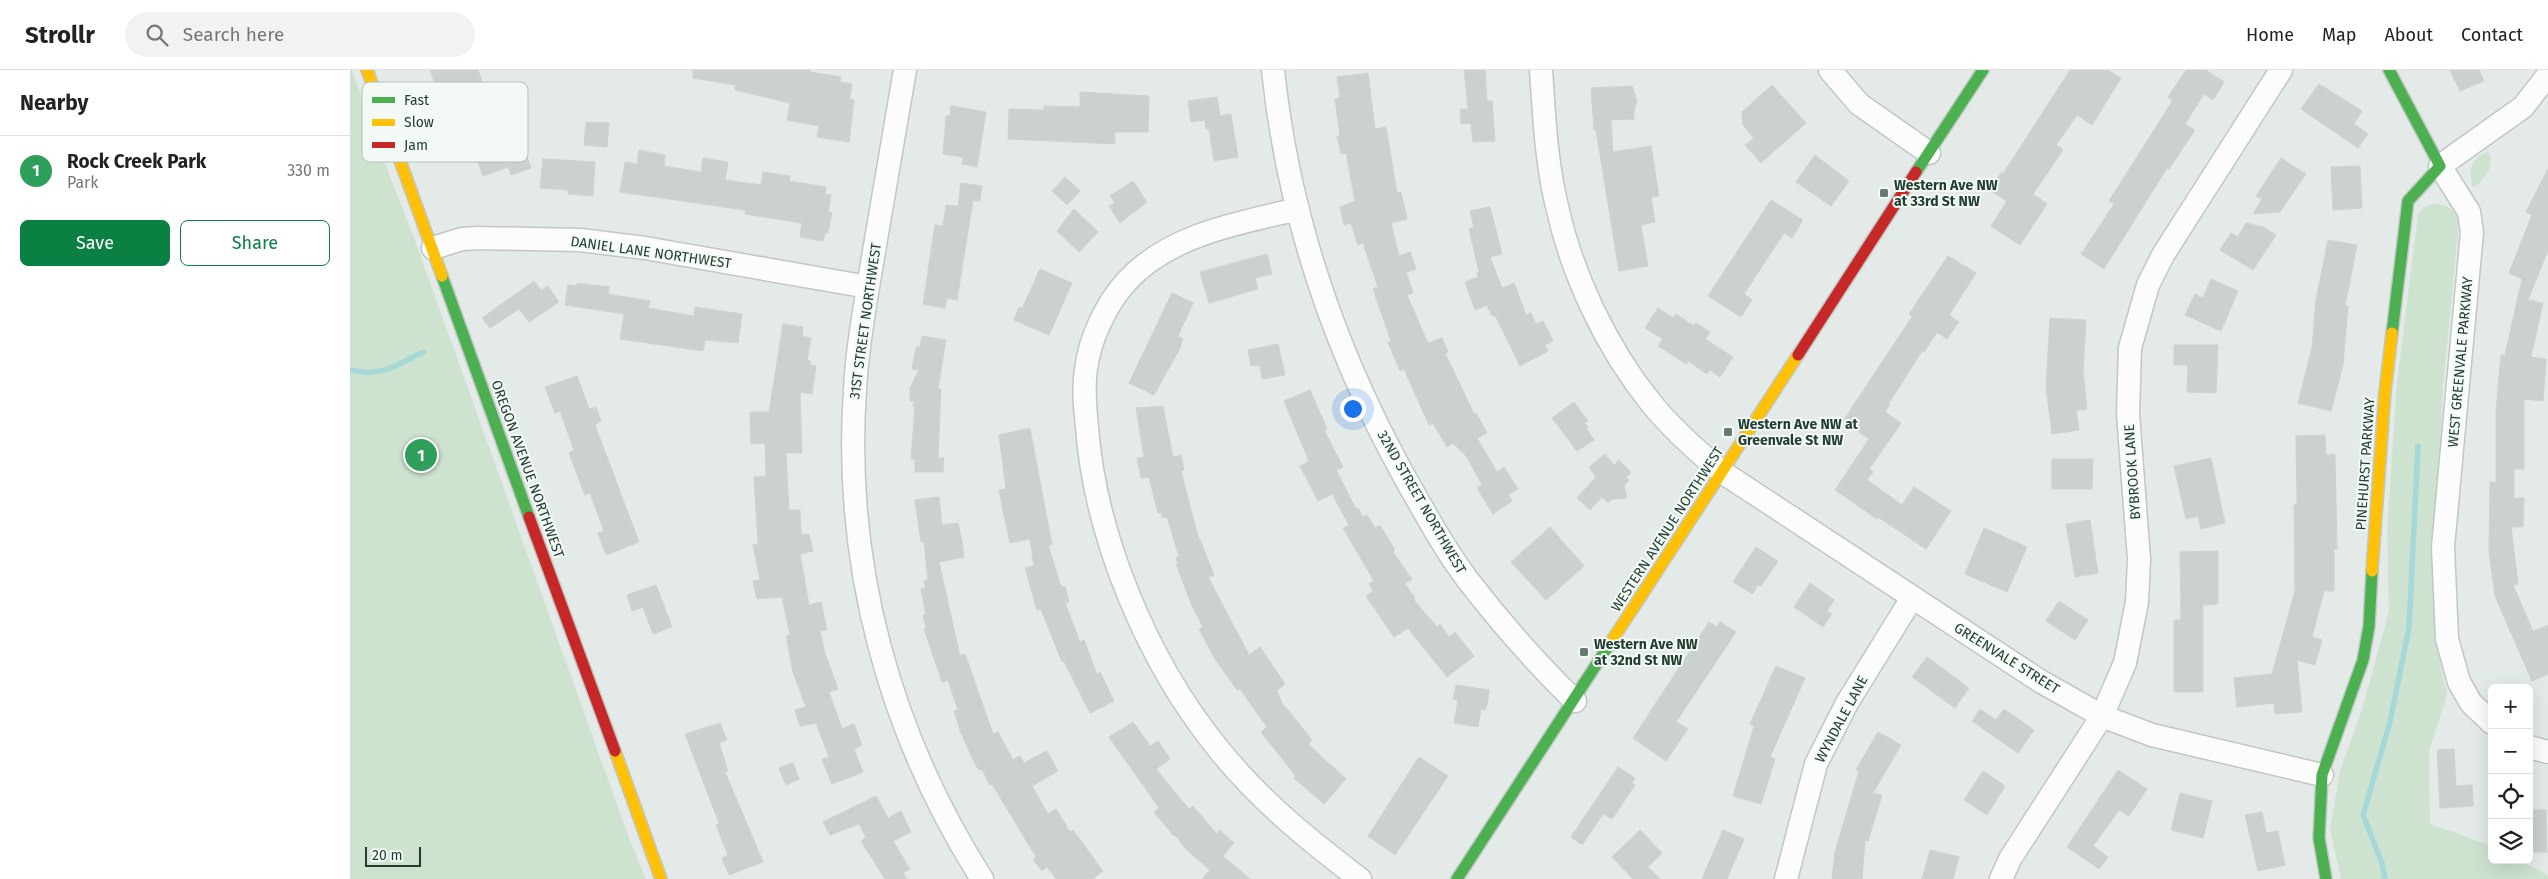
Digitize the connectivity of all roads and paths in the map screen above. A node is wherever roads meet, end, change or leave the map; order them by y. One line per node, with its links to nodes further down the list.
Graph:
1 (367, 70): 10 (street, OREGON AVENUE NORTHWEST)
2 (904, 70): 16 (street, 31ST STREET NORTHWEST)
3 (1273, 70): 14 (street, 32ND STREET NORTHWEST)
4 (1541, 70): 17 (street, GREENVALE STREET)
5 (1830, 70): 11 (street)
6 (1983, 70): 11 (street, WESTERN AVENUE NORTHWEST)
7 (2281, 70): 20 (street, BYBROOK LANE)
8 (2389, 70): 13 (street)
9 (2548, 75): 13 (street)
10 (371, 82)
11 (1929, 152): 17 (street, WESTERN AVENUE NORTHWEST)
12 (401, 162): 15 (street, OREGON AVENUE NORTHWEST)
13 (2440, 166): 21 (street, WEST GREENVALE PARKWAY); 24 (street, PINEHURST PARKWAY)
14 (1298, 209): 19 (street, 32ND STREET NORTHWEST); 27 (street)
15 (433, 248): 16 (street, DANIEL LANE NORTHWEST); 25 (street, OREGON AVENUE NORTHWEST)
16 (868, 287): 26 (street, 31ST STREET NORTHWEST)
17 (1722, 472): 18 (street, GREENVALE STREET); 19 (street, WESTERN AVENUE NORTHWEST)
18 (1912, 598): 20 (street, GREENVALE STREET); 29 (street, WYNDALE LANE)
19 (1575, 700): 28 (street, WESTERN AVENUE NORTHWEST)
20 (2102, 716): 24 (street, GREENVALE STREET); 30 (street, BYBROOK LANE)
21 (2488, 719)
22 (2533, 748): 23 (street)
23 (2548, 752)
24 (2322, 775): 31 (street, PINEHURST PARKWAY)
25 (661, 879)
26 (982, 879)
27 (1360, 879)
28 (1457, 879)
29 (1786, 879)
30 (2001, 879)
31 (2326, 879)

